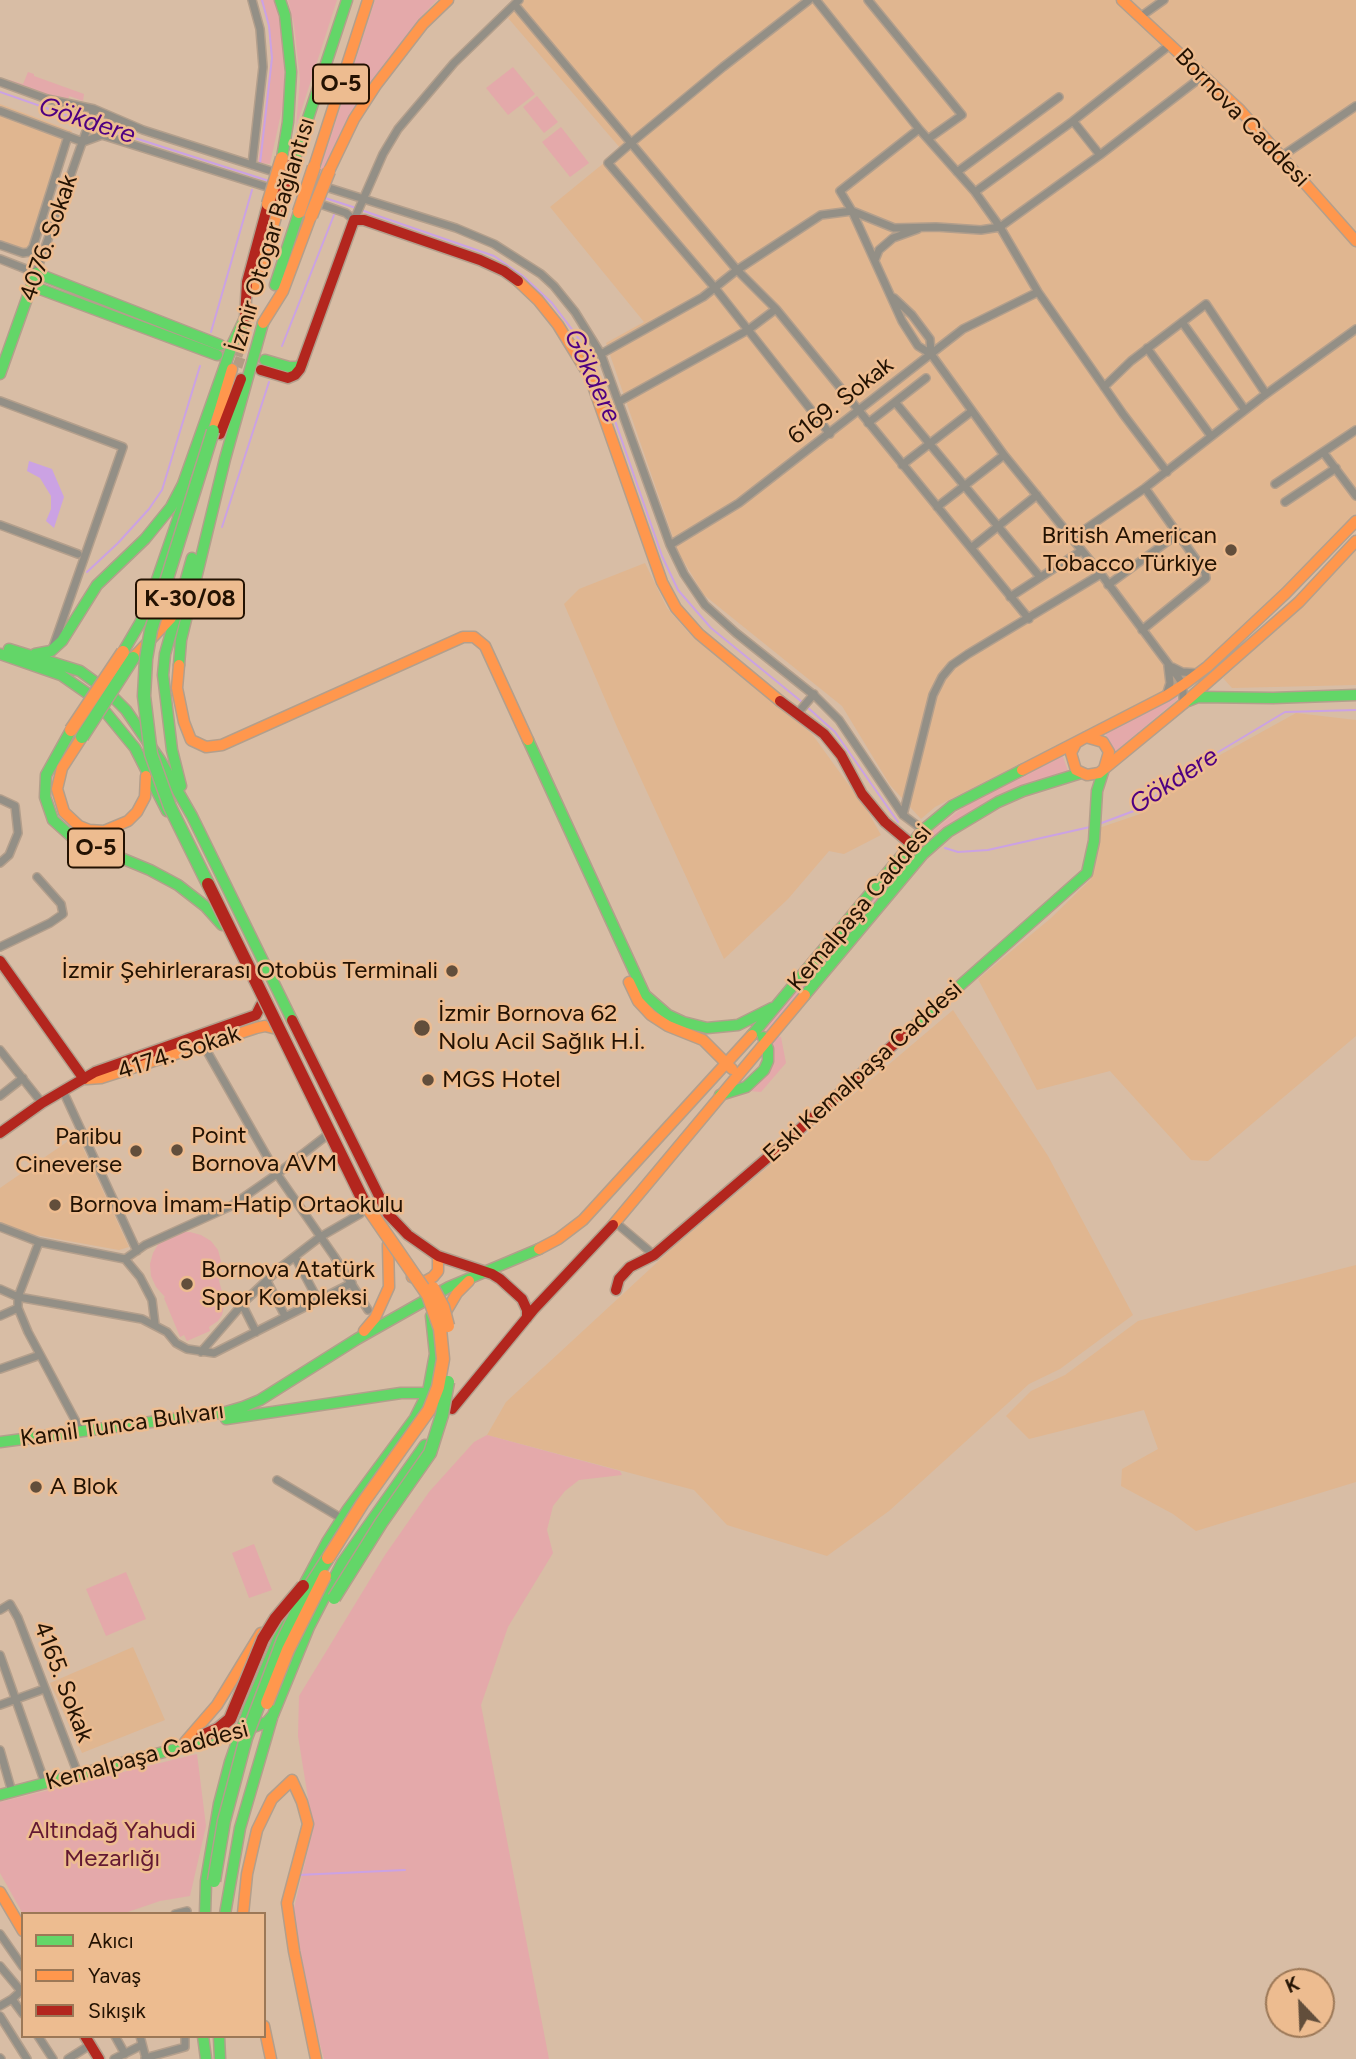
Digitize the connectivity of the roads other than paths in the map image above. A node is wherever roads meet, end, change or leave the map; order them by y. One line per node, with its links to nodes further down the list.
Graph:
1 (252, 0): 29 (street)
2 (280, 0): 28 (main road)
3 (347, 0): 28 (main road, İzmir Otogar Bağlantısı / O-5)
4 (368, 0): 38 (main road, İzmir Otogar Bağlantısı / O-5, bridge)
5 (448, 0): 38 (main road, bridge)
6 (809, 0): 25 (street)
7 (816, 0): 21 (street)
8 (868, 0): 23 (street)
9 (1122, 0): 12 (main road, Bornova Caddesi)
10 (1164, 0): 12 (street)
11 (517, 2): 25 (street); 35 (street)
12 (1140, 17): 13 (main road, Bornova Caddesi)
13 (1171, 44): 14 (main road, Bornova Caddesi); 20 (street)
14 (1204, 75): 26 (street); 27 (main road, Bornova Caddesi)
15 (0, 82): 18 (street)
16 (1059, 97): 31 (street)
17 (1356, 106): 27 (street)
18 (94, 109): 24 (street, 4076. Sokak); 29 (street)
19 (0, 111): 22 (street)
20 (1073, 121): 26 (street); 34 (street)
21 (919, 130): 23 (street); 37 (street)
22 (68, 136): 24 (street); 43 (street)
23 (928, 139): 31 (street)
24 (83, 142): 32 (street); 47 (street, 4076. Sokak)
25 (631, 143): 46 (street); 48 (street)
26 (1100, 155): 41 (street)
27 (1282, 156): 42 (main road, Bornova Caddesi)
28 (288, 160): 73 (main road, İzmir Otogar Bağlantısı / O-5, bridge)
29 (252, 165): 30 (street)
30 (271, 172)
31 (957, 172): 34 (street)
32 (267, 187)
33 (329, 188): 35 (street)
34 (975, 192): 41 (street)
35 (362, 198): 39 (street); 58 (street)
36 (323, 205): 39 (street)
37 (852, 211): 40 (street); 45 (street); 46 (street)
38 (305, 214): 53 (main road, İzmir Otogar Bağlantısı / O-5)
39 (354, 220): 60 (main road); 120 (main road)
40 (923, 227): 41 (street); 45 (street)
41 (1000, 227): 49 (street)
42 (1356, 241)
43 (0, 245)
44 (0, 259): 47 (street)
45 (875, 260): 50 (street)
46 (737, 270): 48 (street); 51 (street)
47 (34, 280): 57 (main road); 61 (main road, 4076. Sokak)
48 (715, 288): 54 (street); 58 (street)
49 (1038, 292): 59 (street, 6169. Sokak); 63 (street)
50 (891, 294): 59 (street); 59 (street)
51 (776, 309): 54 (street); 70 (street)
52 (1182, 322): 56 (street); 64 (street); 68 (street)
53 (263, 323): 73 (main road); 79 (main road, K-30/08)
54 (748, 330): 66 (street); 74 (street)
55 (1356, 330): 64 (street)
56 (1147, 348): 63 (street); 75 (street)
57 (218, 350)
58 (601, 354): 66 (street)
59 (931, 354): 69 (street); 70 (street, 6169. Sokak)
60 (263, 365)
61 (0, 374)
62 (926, 378): 67 (street, 6169. Sokak)
63 (1104, 387): 82 (street)
64 (1266, 394): 68 (street)
65 (0, 401): 109 (street)
66 (620, 401): 96 (street)
67 (895, 402): 71 (street, 6169. Sokak); 76 (street, 6169. Sokak)
68 (1245, 410): 75 (street)
69 (972, 411): 76 (street); 78 (street)
70 (859, 412): 71 (street); 74 (street, 6169. Sokak)
71 (868, 423): 80 (street)
72 (1356, 429): 77 (street)
73 (212, 431): 109 (main road, K-30/08); 111 (main road, O-5); 189 (main road, bridge); 199 (main road, bridge)
74 (830, 434): 96 (street, 6169. Sokak)
75 (1211, 436): 82 (street)
76 (930, 444): 80 (street); 84 (street, 6169. Sokak)
77 (1323, 452): 81 (street); 83 (street)
78 (1004, 455): 84 (street); 86 (street)
79 (225, 459): 104 (main road); 107 (main road, K-30/08)
80 (902, 465): 89 (street)
81 (1336, 468): 87 (street); 88 (street)
82 (1167, 472): 85 (street)
83 (1275, 484)
84 (964, 485): 89 (street); 92 (street, 6169. Sokak)
85 (1145, 488): 93 (street); 94 (street)
86 (1037, 495): 92 (street); 94 (street)
87 (1356, 496)
88 (1284, 502)
89 (937, 507): 97 (street)
90 (1356, 521): 113 (main road, Kemalpaşa Caddesi)
91 (0, 525): 99 (street)
92 (998, 526): 97 (street); 101 (street, 6169. Sokak)
93 (1179, 533): 102 (street); 106 (street)
94 (1070, 539): 98 (street)
95 (1356, 541): 113 (main road, Kemalpaşa Caddesi)
96 (670, 545): 115 (street)
97 (971, 548): 103 (street)
98 (1081, 551): 100 (street); 101 (street)
99 (78, 554)
100 (1101, 574): 102 (street); 105 (street)
101 (1040, 577): 103 (street)
102 (1108, 584): 106 (street)
103 (1010, 597): 105 (street)
104 (177, 608): 111 (main road); 129 (main road)
105 (1029, 619): 128 (street)
106 (1142, 630): 112 (street)
107 (474, 637): 139 (main road); 145 (main road)
108 (1, 649): 110 (main road); 123 (main road)
109 (51, 651): 110 (main road)
110 (29, 655): 129 (main road)
111 (128, 655): 121 (main road, O-5, bridge)
112 (1168, 665): 113 (street); 114 (street); 117 (street)
113 (1204, 674): 114 (main road, Kemalpaşa Caddesi); 118 (main road); 119 (main road, Kemalpaşa Caddesi)
114 (1183, 685): 117 (main road, Kemalpaşa Caddesi); 119 (street)
115 (814, 694): 120 (street); 128 (street)
116 (1356, 695): 118 (main road)
117 (1166, 696): 122 (main road, Kemalpaşa Caddesi)
118 (1240, 696): 119 (main road)
119 (1182, 704): 124 (main road, Kemalpaşa Caddesi)
120 (797, 714): 131 (main road)
121 (77, 733): 123 (main road, O-5); 134 (main road, O-5)
122 (1080, 739): 124 (main road); 125 (main road); 130 (main road, Kemalpaşa Caddesi)
123 (144, 765): 134 (main road)
124 (1104, 769): 125 (main road); 126 (main road, Eski Kemalpaşa Caddesi)
125 (1081, 773): 126 (main road); 142 (main road, Kemalpaşa Caddesi)
126 (1097, 792): 163 (main road, Eski Kemalpaşa Caddesi)
127 (0, 799): 132 (street)
128 (903, 815): 130 (street)
129 (192, 816): 164 (main road)
130 (923, 830): 131 (main road, Kemalpaşa Caddesi)
131 (910, 843): 137 (main road, Kemalpaşa Caddesi)
132 (0, 863)
133 (37, 877): 135 (street)
134 (222, 925): 138 (main road)
135 (0, 947)
136 (0, 961): 148 (main road)
137 (783, 999): 139 (main road); 141 (main road, Kemalpaşa Caddesi)
138 (261, 1005): 140 (main road); 148 (main road, 4174. Sokak)
139 (734, 1026): 141 (main road); 145 (main road)
140 (273, 1028): 143 (main road, 4174. Sokak); 154 (main road)
141 (757, 1030): 142 (main road); 145 (main road, Kemalpaşa Caddesi)
142 (766, 1042): 146 (main road, Kemalpaşa Caddesi); 150 (main road)
143 (204, 1046): 148 (main road, 4174. Sokak); 155 (street)
144 (0, 1050): 147 (street)
145 (723, 1061): 146 (main road); 167 (main road)
146 (740, 1071): 150 (main road, Kemalpaşa Caddesi)
147 (23, 1078): 151 (street); 152 (street)
148 (84, 1079): 149 (main road, 4174. Sokak)
149 (63, 1091): 152 (main road, 4174. Sokak); 162 (street)
150 (720, 1095): 157 (main road, Kemalpaşa Caddesi)
151 (0, 1096)
152 (42, 1103): 153 (main road, 4174. Sokak)
153 (0, 1133)
154 (326, 1136): 155 (street); 161 (main road)
155 (277, 1174): 159 (street); 162 (street)
156 (360, 1214): 159 (street)
157 (614, 1222): 163 (street); 181 (main road, Kemalpaşa Caddesi)
158 (0, 1227): 160 (street)
159 (320, 1237): 165 (street); 170 (street)
160 (39, 1242): 166 (street); 173 (street)
161 (388, 1245): 168 (main road); 184 (main road)
162 (137, 1251): 166 (street)
163 (654, 1255): 172 (main road, Eski Kemalpaşa Caddesi)
164 (438, 1256): 167 (main road); 168 (main road)
165 (295, 1257): 169 (street); 174 (street)
166 (125, 1259): 182 (street)
167 (484, 1271): 175 (main road); 181 (main road); 185 (main road)
168 (410, 1274): 175 (main road)
169 (267, 1280): 176 (street); 180 (street)
170 (352, 1283): 174 (street); 178 (street)
171 (0, 1289): 173 (street)
172 (616, 1290)
173 (18, 1297): 177 (street); 182 (street)
174 (318, 1300): 180 (street)
175 (425, 1300): 184 (main road, Kamil Tunca Bulvarı); 185 (main road)
176 (242, 1304): 183 (street); 186 (street)
177 (18, 1308): 179 (street); 187 (street)
178 (368, 1310)
179 (0, 1316)
180 (285, 1316): 183 (street)
181 (527, 1318): 192 (main road, Kemalpaşa Caddesi)
182 (155, 1324): 186 (street)
183 (256, 1332): 186 (street)
184 (357, 1339): 194 (main road, Kamil Tunca Bulvarı)
185 (435, 1345): 190 (main road)
186 (201, 1352)
187 (40, 1356): 188 (street); 194 (street)
188 (0, 1369)
189 (448, 1382): 204 (main road, bridge); 220 (main road, bridge)
190 (431, 1390): 191 (main road, Kamil Tunca Bulvarı); 193 (main road, Kemalpaşa Caddesi)
191 (393, 1394): 193 (main road); 197 (main road, Kamil Tunca Bulvarı)
192 (452, 1402)
193 (415, 1418): 200 (main road, Kemalpaşa Caddesi)
194 (81, 1431): 195 (main road, Kamil Tunca Bulvarı)
195 (0, 1442)
196 (425, 1445): 201 (main road, Kemalpaşa Caddesi)
197 (0, 1449)
198 (277, 1480): 200 (street)
199 (362, 1504): 214 (main road, bridge); 220 (main road, bridge)
200 (344, 1513): 201 (main road); 202 (main road, Kemalpaşa Caddesi)
201 (368, 1524): 204 (main road, Kemalpaşa Caddesi)
202 (327, 1542): 205 (main road, Kemalpaşa Caddesi); 214 (main road)
203 (0, 1610): 208 (street, 4165. Sokak)
204 (309, 1627): 207 (main road, Kemalpaşa Caddesi)
205 (271, 1652): 207 (main road); 211 (main road, Kemalpaşa Caddesi)
206 (0, 1655): 209 (street)
207 (292, 1664): 212 (main road, Kemalpaşa Caddesi)
208 (44, 1689): 209 (street); 217 (street, 4165. Sokak)
209 (16, 1700): 210 (street); 218 (street)
210 (0, 1705)
211 (248, 1708): 213 (main road, Kemalpaşa Caddesi); 214 (main road)
212 (273, 1715): 213 (main road, Kemalpaşa Caddesi); 227 (main road)
213 (240, 1732): 214 (main road, Kemalpaşa Caddesi); 216 (main road, Kemalpaşa Caddesi)
214 (198, 1739): 216 (main road); 217 (main road, Kemalpaşa Caddesi); 217 (main road)
215 (0, 1750): 219 (street)
216 (230, 1762): 224 (main road, Kemalpaşa Caddesi)
217 (77, 1772): 218 (main road, Kemalpaşa Caddesi)
218 (44, 1781): 219 (main road, Kemalpaşa Caddesi)
219 (6, 1790)
220 (218, 1882): 225 (main road); 226 (main road)
221 (0, 1892): 229 (main road)
222 (187, 1911): 223 (street)
223 (183, 1912)
224 (207, 1912)
225 (208, 1912)
226 (219, 1912)
227 (225, 1912)
228 (243, 1912): 258 (main road)
229 (21, 1928)
230 (0, 1934): 231 (street)
231 (21, 1964)
232 (0, 1966): 233 (street)
233 (21, 1990)
234 (21, 1992): 235 (street)
235 (12, 1999): 236 (street); 237 (street)
236 (0, 2006)
237 (21, 2011)
238 (0, 2016): 250 (street)
239 (266, 2035): 257 (main road)
240 (39, 2038): 251 (street)
241 (117, 2038): 248 (street)
242 (140, 2038): 247 (street)
243 (185, 2038): 249 (street)
244 (202, 2038): 255 (main road)
245 (219, 2038): 256 (main road)
246 (89, 2040): 252 (street); 253 (main road)
247 (142, 2045): 248 (street); 249 (street)
248 (125, 2054): 254 (street)
249 (146, 2058)
250 (27, 2059)
251 (53, 2059)
252 (68, 2059)
253 (99, 2059)
254 (114, 2059)
255 (203, 2059)
256 (219, 2059)
257 (271, 2059)
258 (316, 2059)

